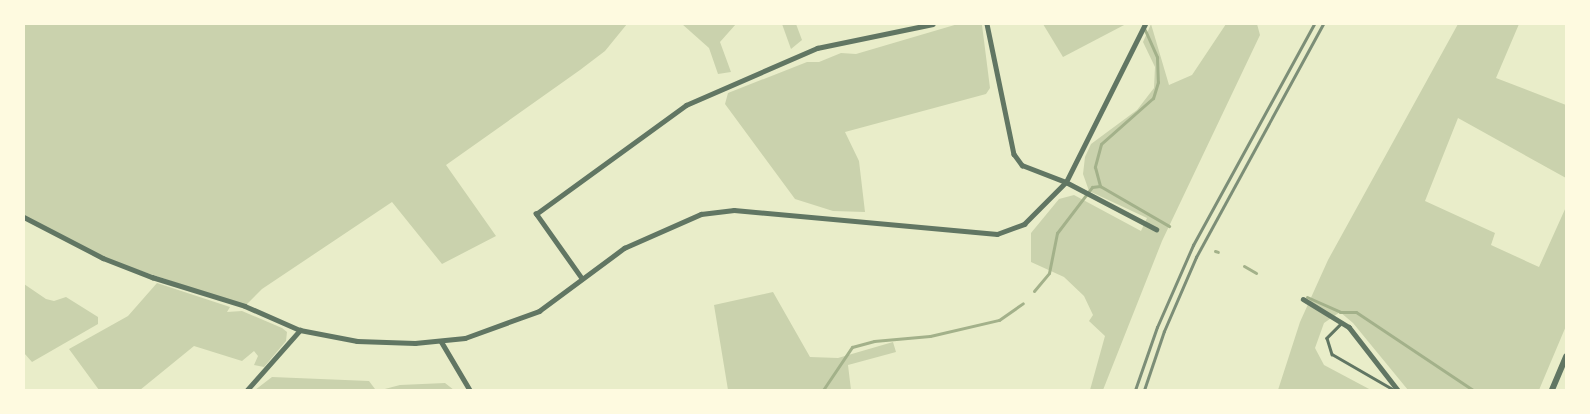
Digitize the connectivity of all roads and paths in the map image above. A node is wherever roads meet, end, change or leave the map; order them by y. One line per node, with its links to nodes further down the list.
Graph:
1 (933, 24): 7 (street)
2 (987, 24): 4 (street)
3 (1145, 24): 4 (street)
4 (1066, 182): 6 (street); 7 (street)
5 (24, 217): 10 (street)
6 (1156, 229)
7 (582, 280): 11 (street)
8 (1303, 299): 9 (street)
9 (1343, 323): 15 (lane); 16 (street)
10 (300, 330): 11 (street); 13 (street)
11 (441, 341): 14 (street)
12 (1566, 357): 17 (street)
13 (248, 390)
14 (470, 390)
15 (1394, 390)
16 (1398, 390)
17 (1552, 390)

